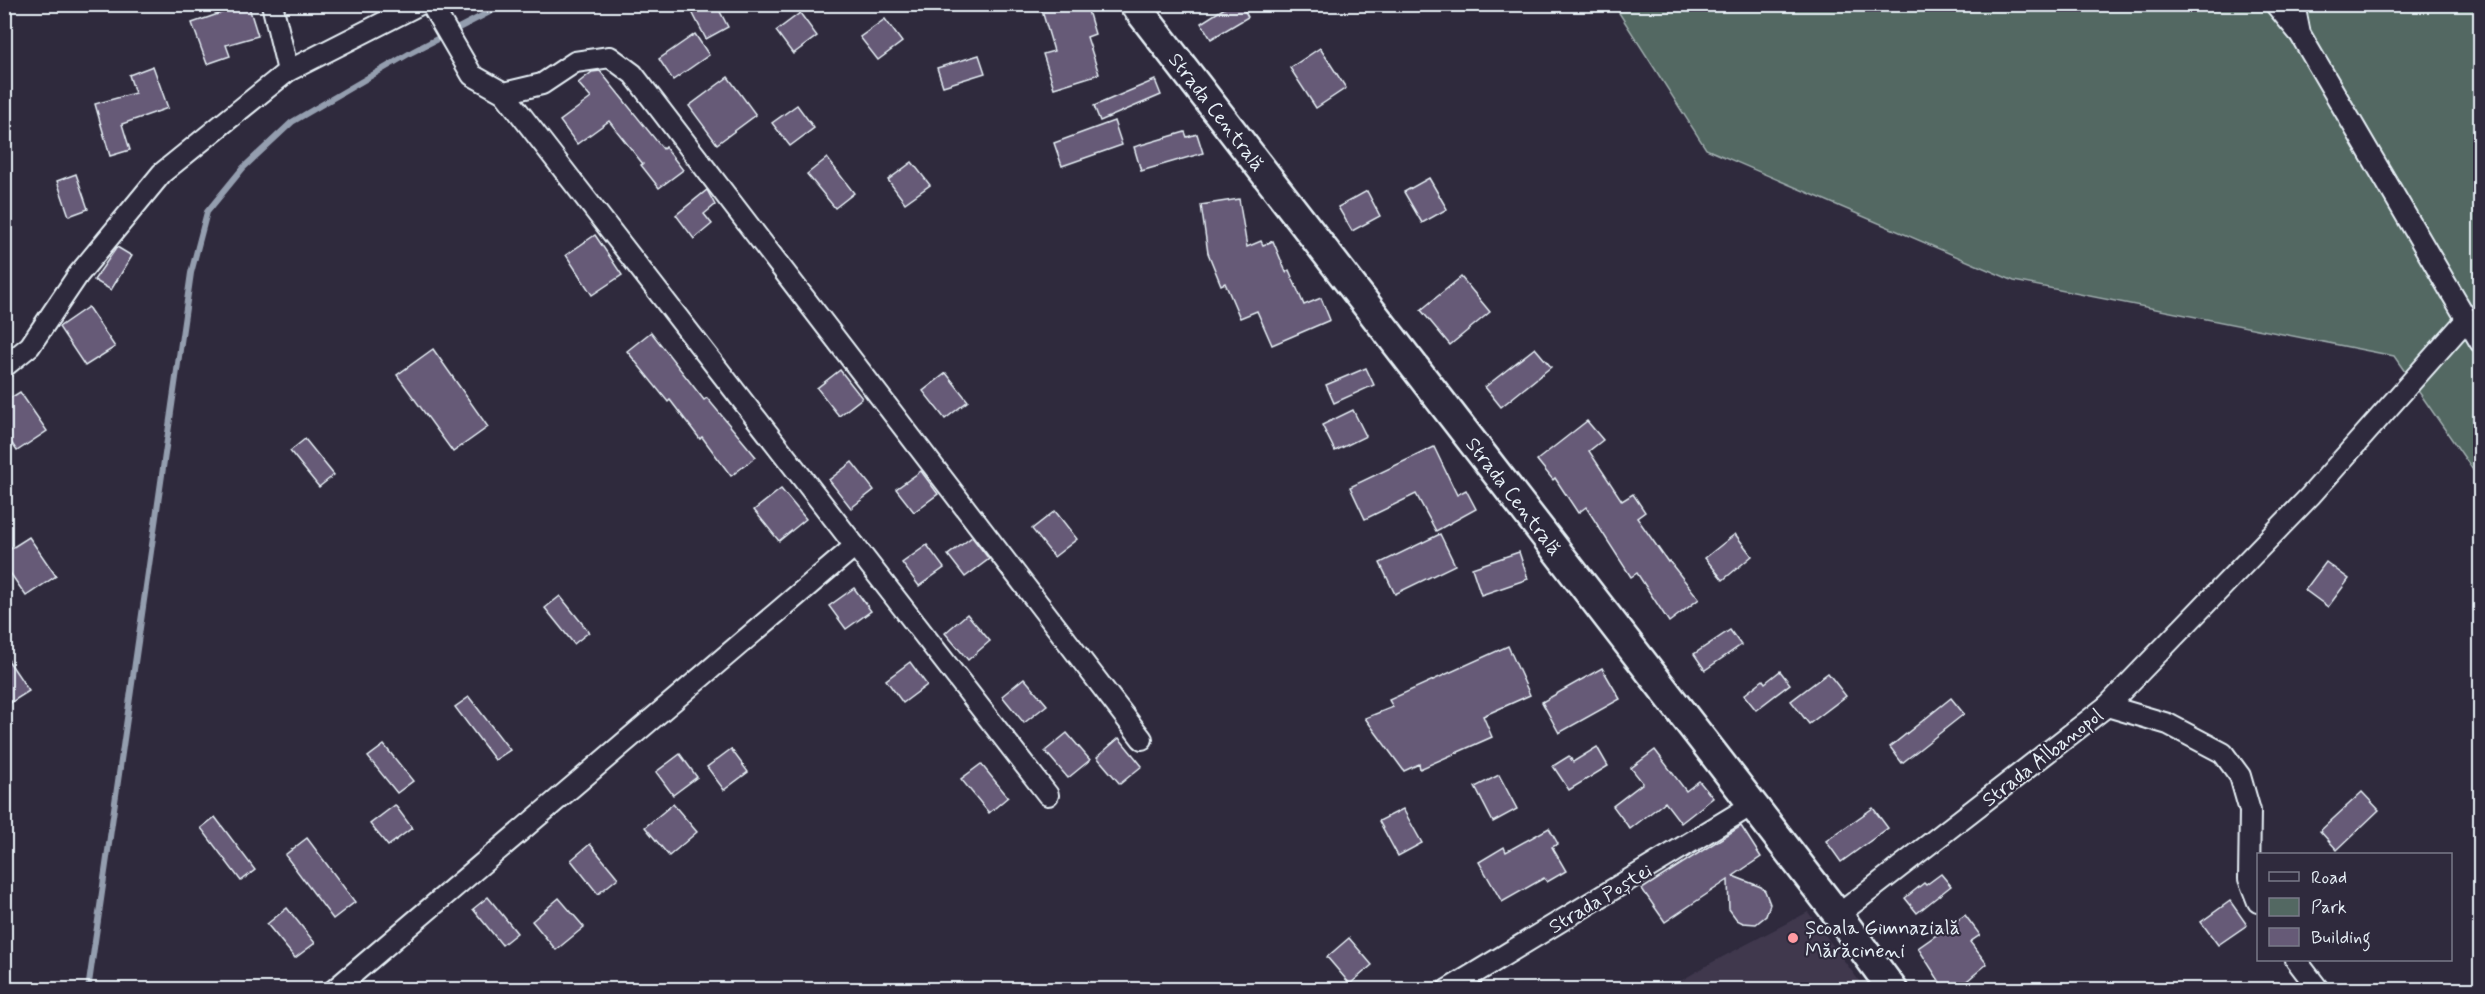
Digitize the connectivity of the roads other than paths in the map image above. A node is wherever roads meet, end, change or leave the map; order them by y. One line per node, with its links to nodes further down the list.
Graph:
1 (272, 4): 8 (street)
2 (420, 4): 8 (street)
3 (431, 4): 9 (street)
4 (1134, 4): 17 (main road, Strada Centrală)
5 (2274, 4): 7 (street)
6 (2294, 4): 7 (street)
7 (2300, 34): 10 (street)
8 (288, 71): 12 (street)
9 (504, 93): 13 (street); 15 (street)
10 (2467, 320): 11 (street); 14 (street)
11 (2481, 342)
12 (4, 367)
13 (855, 546): 16 (street); 21 (street)
14 (2107, 706): 18 (street, Strada Albanopol); 19 (street, Strada Albanopol)
15 (1142, 739)
16 (1048, 795)
17 (1752, 805): 19 (main road, Strada Centrală); 22 (street, Strada Poștei)
18 (2257, 897)
19 (1838, 915): 23 (main road, Strada Centrală)
20 (2297, 961): 24 (street)
21 (334, 990)
22 (1447, 990)
23 (1893, 990)
24 (2319, 990)

